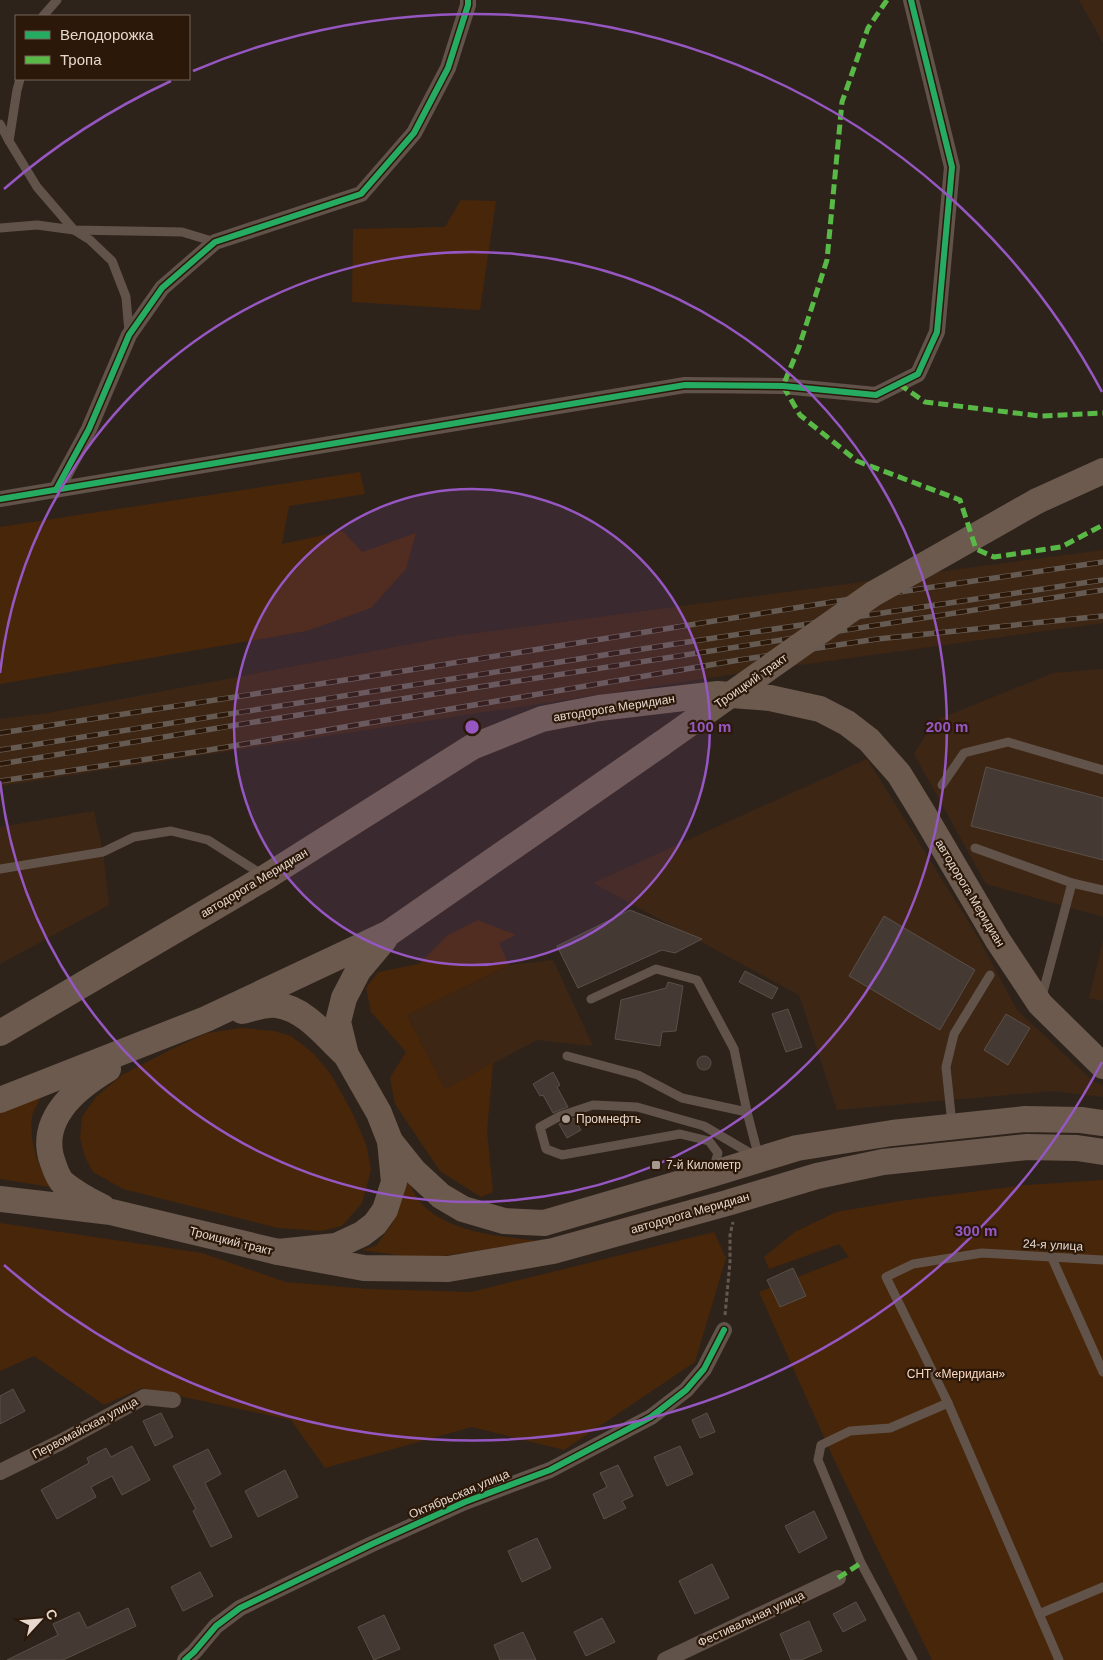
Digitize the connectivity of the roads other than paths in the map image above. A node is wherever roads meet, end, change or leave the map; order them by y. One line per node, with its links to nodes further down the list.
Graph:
1 (57, 0): 4 (lane)
2 (468, 0): 10 (street)
3 (911, 0): 13 (street)
4 (44, 15)
5 (20, 80): 7 (lane)
6 (0, 124): 7 (lane)
7 (8, 141): 9 (lane)
8 (0, 228): 9 (lane)
9 (74, 230): 10 (lane); 11 (lane)
10 (215, 242): 11 (street)
11 (129, 335): 13 (street)
12 (1103, 471): 22 (main road, Троицкий тракт, bridge)
13 (56, 490): 14 (street)
14 (0, 499)
15 (1103, 770): 16 (lane)
16 (942, 785)
17 (975, 848): 20 (lane)
18 (0, 869): 19 (lane)
19 (266, 877): 25 (main road, автодорога Меридиан); 27 (main road, автодорога Меридиан)
20 (1072, 883): 21 (lane); 25 (lane)
21 (1103, 890)
22 (389, 933): 26 (main road, Троицкий тракт); 29 (main road, Троицкий тракт)
23 (990, 976): 35 (lane)
24 (591, 999): 33 (lane)
25 (1040, 1004): 31 (main road, автодорога Меридиан)
26 (206, 1019): 28 (main road, Троицкий тракт); 29 (main road)
27 (0, 1033)
28 (158, 1040): 32 (main road, Троицкий тракт); 41 (main road)
29 (346, 1055): 36 (main road, Троицкий тракт)
30 (567, 1056): 33 (lane)
31 (1103, 1066)
32 (0, 1100)
33 (747, 1112): 38 (lane)
34 (1103, 1123): 35 (main road)
35 (953, 1126): 38 (main road)
36 (390, 1140): 39 (main road); 42 (main road, Троицкий тракт)
37 (1103, 1152): 42 (main road, автодорога Меридиан)
38 (759, 1158): 39 (main road); 39 (lane)
39 (712, 1174)
40 (0, 1199): 41 (main road, Троицкий тракт)
41 (111, 1212): 42 (main road, Троицкий тракт)
42 (278, 1252)
43 (1052, 1258): 44 (lane, 24-я улица); 46 (lane); 48 (lane, 24-я улица)
44 (1103, 1260)
45 (724, 1330): 53 (street, Октябрьская улица)
46 (1103, 1372)
47 (173, 1400): 49 (street, Первомайская улица)
48 (948, 1403): 52 (lane); 55 (lane)
49 (0, 1472)
50 (838, 1578): 54 (street, Фестивальная улица)
51 (1103, 1587): 52 (lane)
52 (1039, 1614): 56 (lane)
53 (193, 1657)
54 (665, 1660)
55 (913, 1660)
56 (1059, 1660)

